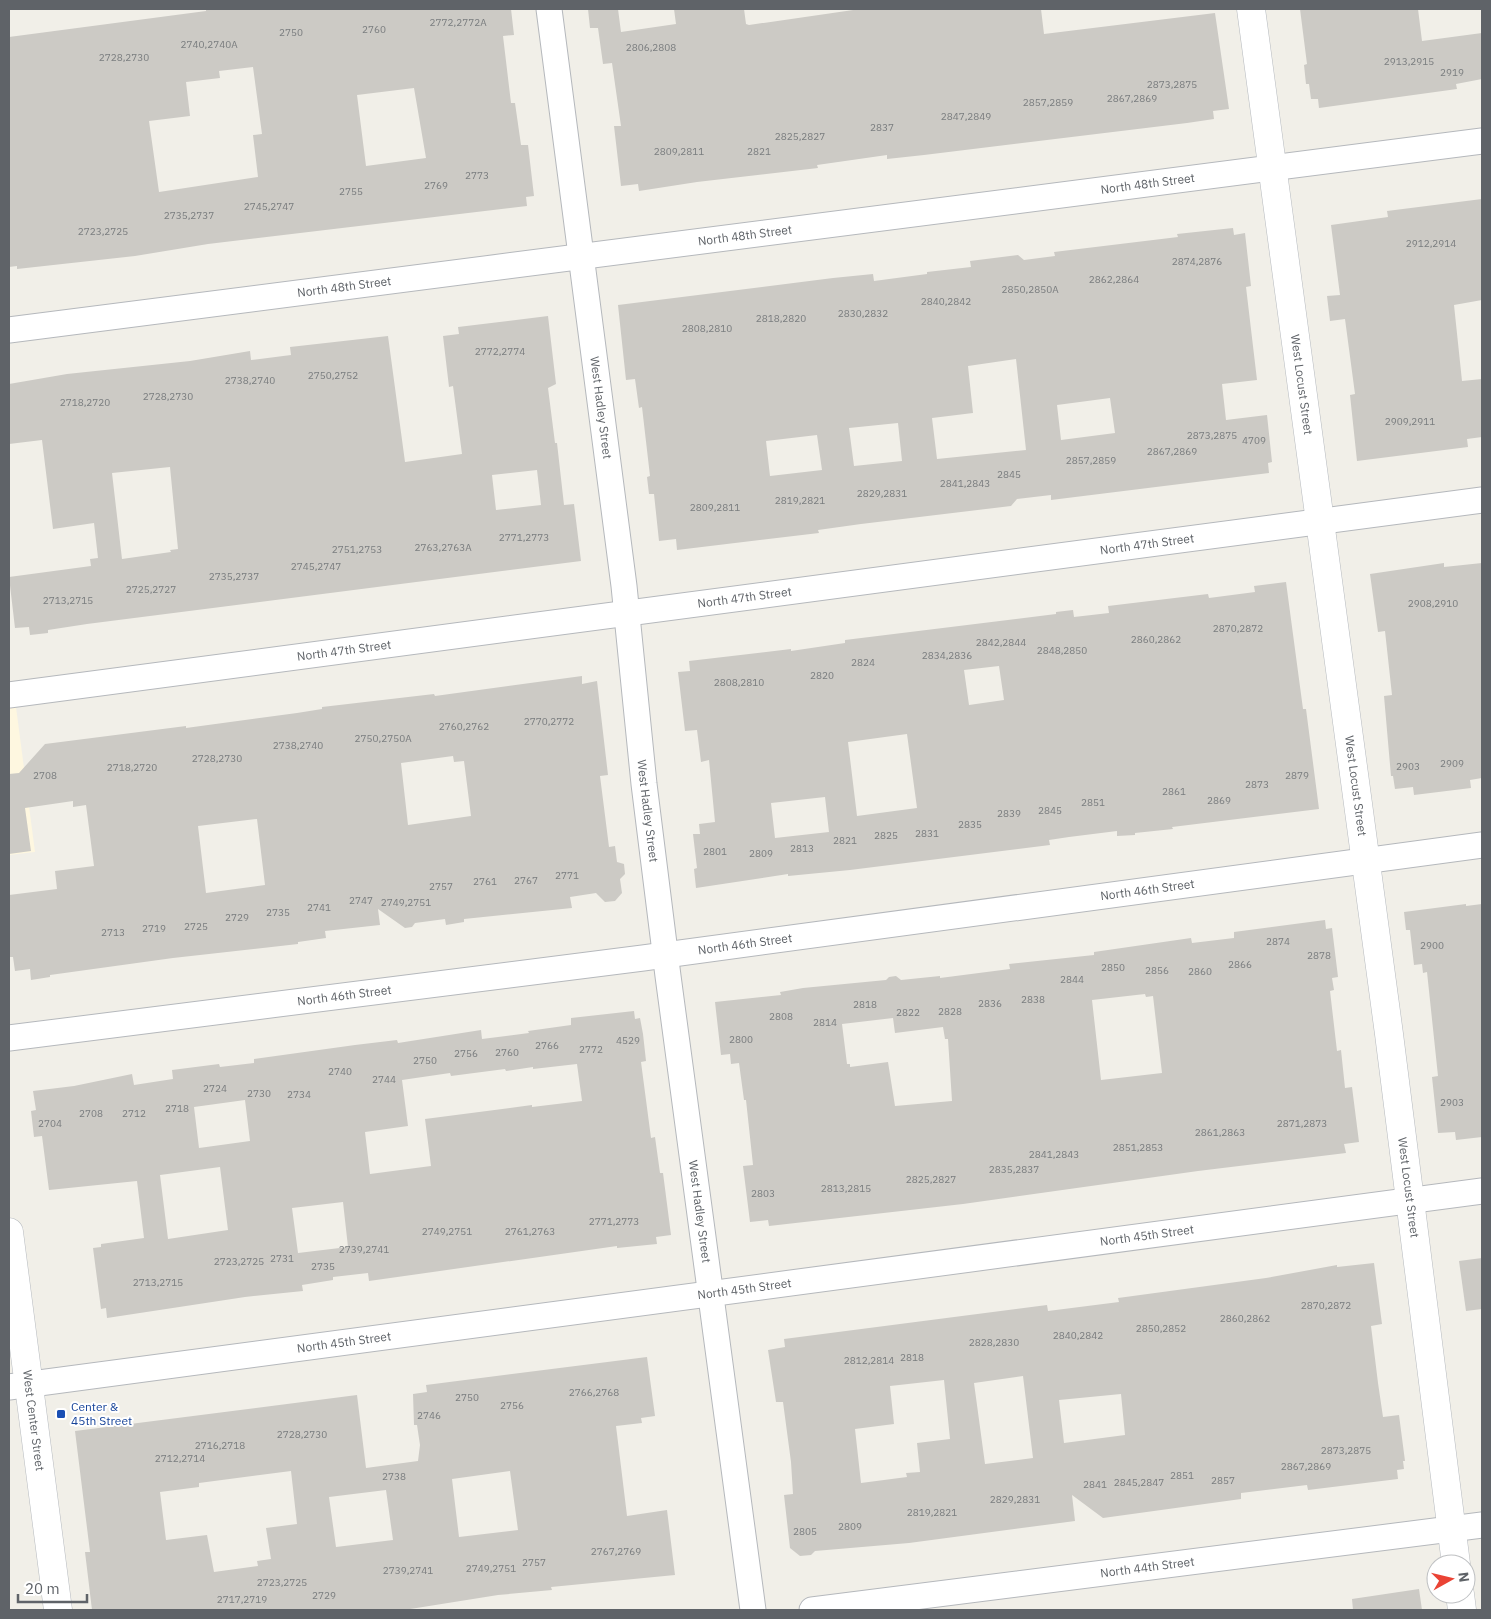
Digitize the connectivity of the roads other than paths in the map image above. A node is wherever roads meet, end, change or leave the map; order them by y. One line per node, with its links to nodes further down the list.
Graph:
1 (549, 9): 5 (street, West Hadley Street)
2 (1251, 9): 4 (street, West Locust Street)
3 (1482, 141): 4 (street, North 48th Street)
4 (1274, 166): 5 (street, North 48th Street); 8 (street, West Locust Street)
5 (581, 257): 6 (street, North 48th Street); 9 (street, West Hadley Street)
6 (9, 330)
7 (1482, 500): 8 (street, North 47th Street)
8 (1320, 521): 9 (street, North 47th Street); 12 (street, West Locust Street)
9 (627, 615): 10 (street, North 47th Street); 13 (street, West Hadley Street)
10 (9, 695)
11 (1482, 845): 12 (street, North 46th Street)
12 (1366, 860): 13 (street, North 46th Street); 16 (street, West Locust Street)
13 (666, 954): 14 (street, North 46th Street); 18 (street, West Hadley Street)
14 (9, 1038)
15 (1482, 1191): 16 (street, North 45th Street)
16 (1408, 1200): 18 (street, North 45th Street); 21 (street, West Locust Street)
17 (9, 1232): 19 (street, West Center Street)
18 (711, 1293): 19 (street, North 45th Street); 24 (street, West Hadley Street)
19 (19, 1386): 23 (street, West Center Street)
20 (1482, 1524): 21 (street, North 44th Street)
21 (1452, 1528): 22 (street, West Locust Street); 25 (street, North 44th Street)
22 (1455, 1554)
23 (58, 1610)
24 (753, 1610)
25 (812, 1610)

